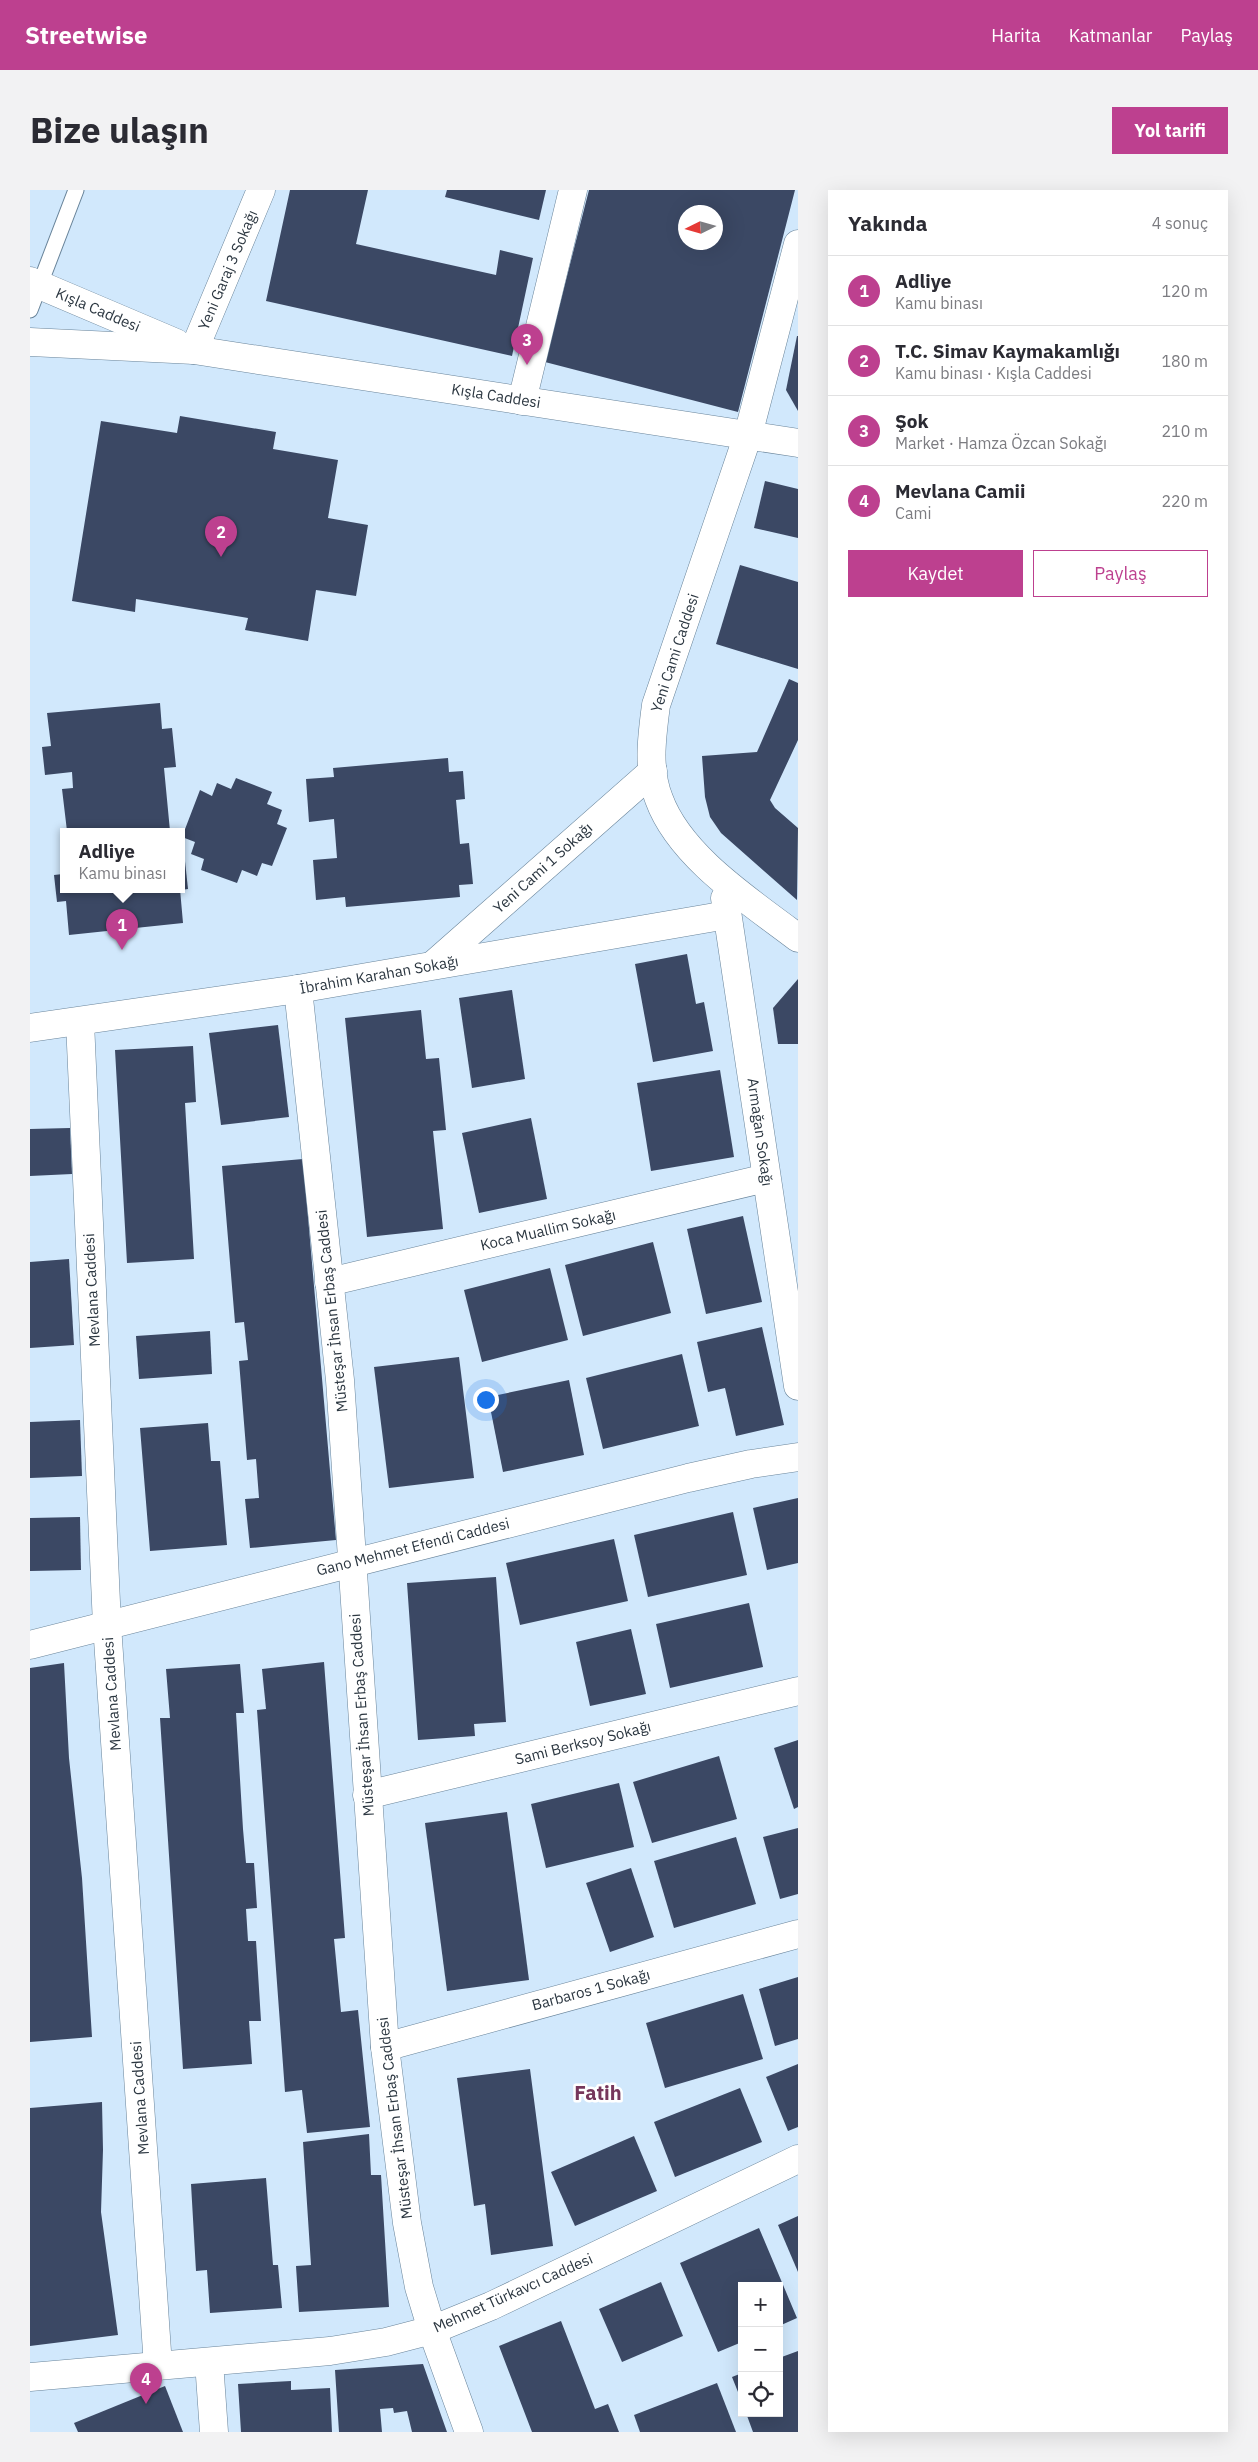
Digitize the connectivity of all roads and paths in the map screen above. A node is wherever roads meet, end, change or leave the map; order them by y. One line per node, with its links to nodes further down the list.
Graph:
1 (76, 190): 5 (lane)
2 (261, 190): 8 (street, Yeni Garaj 3 Sokağı)
3 (573, 190): 9 (street)
4 (798, 244): 10 (street, Yeni Cami Caddesi)
5 (36, 283): 6 (lane); 8 (street, Kışla Caddesi)
6 (30, 310)
7 (30, 342): 8 (street, Kışla Caddesi)
8 (194, 350): 9 (street, Kışla Caddesi)
9 (522, 401): 10 (street, Kışla Caddesi)
10 (748, 435): 11 (street, Kışla Caddesi); 12 (street, Yeni Cami Caddesi)
11 (798, 443)
12 (653, 771): 13 (street, Yeni Cami Caddesi); 16 (street, Yeni Cami 1 Sokağı)
13 (722, 879): 14 (street, Armağan Sokağı); 15 (street, Yeni Cami Caddesi)
14 (727, 915): 16 (street, İbrahim Karahan Sokağı); 20 (street, Armağan Sokağı)
15 (798, 938)
16 (433, 966): 17 (street, İbrahim Karahan Sokağı)
17 (298, 989): 18 (street, İbrahim Karahan Sokağı); 21 (street, Müsteşar İhsan Erbaş Caddesi)
18 (80, 1022): 19 (street, İbrahim Karahan Sokağı); 25 (street, Mevlana Caddesi)
19 (30, 1028)
20 (766, 1178): 21 (street, Koca Muallim Sokağı); 22 (street, Armağan Sokağı)
21 (329, 1282): 24 (street, Müsteşar İhsan Erbaş Caddesi)
22 (798, 1386)
23 (798, 1457): 24 (street, Gano Mehmet Efendi Caddesi)
24 (352, 1563): 25 (street, Gano Mehmet Efendi Caddesi); 28 (street, Müsteşar İhsan Erbaş Caddesi)
25 (107, 1625): 26 (street, Gano Mehmet Efendi Caddesi); 34 (street, Mevlana Caddesi)
26 (30, 1645)
27 (798, 1691): 28 (street, Sami Berksoy Sokağı)
28 (367, 1795): 30 (street, Müsteşar İhsan Erbaş Caddesi)
29 (798, 1934): 30 (street, Barbaros 1 Sokağı)
30 (385, 2047): 32 (street, Müsteşar İhsan Erbaş Caddesi)
31 (798, 2159): 32 (street, Mehmet Türkavcı Caddesi)
32 (432, 2330): 33 (street, Mehmet Türkavcı Caddesi); 37 (street, Müsteşar İhsan Erbaş Caddesi)
33 (209, 2362): 34 (street, Mehmet Türkavcı Caddesi); 36 (street)
34 (158, 2366): 35 (street, Mehmet Türkavcı Caddesi)
35 (30, 2377)
36 (214, 2432)
37 (469, 2432)

